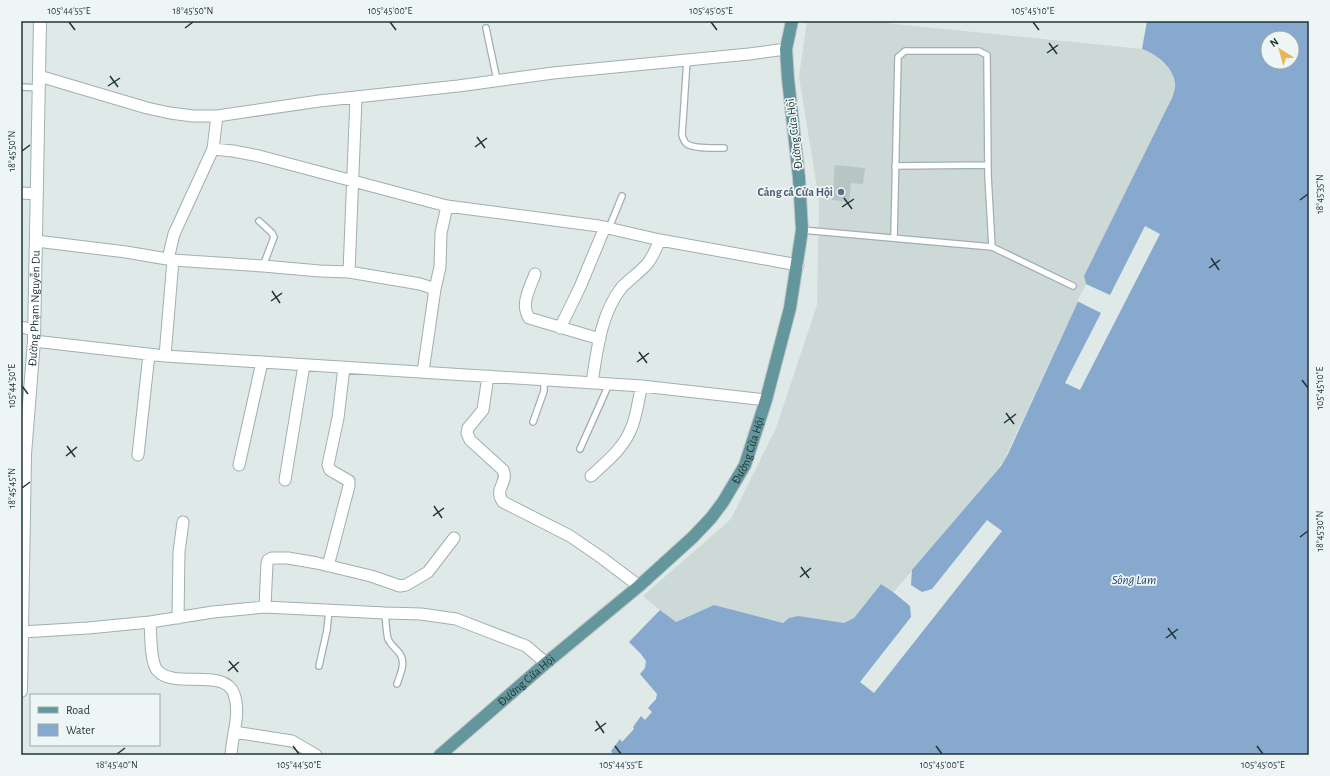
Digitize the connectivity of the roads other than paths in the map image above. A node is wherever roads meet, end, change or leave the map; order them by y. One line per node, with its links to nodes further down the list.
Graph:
1 (40, 21): 6 (main road, Đường Phạm Nguyễn Du)
2 (791, 27): 4 (main road, Đường Cửa Hội)
3 (486, 28): 7 (lane)
4 (786, 49): 5 (street); 23 (main road, Đường Cửa Hội)
5 (687, 60): 7 (street); 12 (lane)
6 (39, 76): 9 (main road, Đường Phạm Nguyễn Du); 11 (street)
7 (497, 80): 10 (street)
8 (21, 87): 9 (lane)
9 (39, 88): 18 (main road, Đường Phạm Nguyễn Du)
10 (356, 98): 11 (street); 16 (street)
11 (217, 116): 13 (street)
12 (724, 148)
13 (213, 149): 16 (street); 28 (street)
14 (988, 165): 15 (lane); 15 (lane); 27 (lane)
15 (896, 166): 24 (lane)
16 (352, 181): 20 (street); 31 (street)
17 (21, 193): 18 (street)
18 (37, 194): 26 (main road, Đường Phạm Nguyễn Du)
19 (622, 196): 22 (lane)
20 (447, 206): 22 (street); 34 (street)
21 (259, 221): 30 (lane)
22 (607, 227): 25 (street); 36 (street)
23 (802, 230): 24 (lane); 29 (main road, Đường Cửa Hội)
24 (894, 238): 27 (lane)
25 (660, 240): 29 (street); 38 (street)
26 (36, 241): 28 (street); 37 (main road, Đường Phạm Nguyễn Du)
27 (992, 247): 33 (lane)
28 (171, 259): 30 (street); 40 (street)
29 (798, 265): 50 (main road, Đường Cửa Hội)
30 (263, 266): 31 (street)
31 (348, 272): 34 (street)
32 (535, 274): 36 (street)
33 (1073, 286)
34 (434, 289): 44 (street)
35 (21, 327): 37 (street)
36 (560, 328): 38 (street)
37 (34, 336): 39 (street); 53 (main road, Đường Phạm Nguyễn Du)
38 (600, 340): 47 (street)
39 (149, 354): 40 (street); 54 (street)
40 (165, 356): 41 (street)
41 (262, 362): 42 (street); 55 (street)
42 (304, 364): 43 (street); 57 (street)
43 (344, 367): 44 (street); 60 (street)
44 (423, 372): 45 (street)
45 (488, 376): 46 (street); 61 (street)
46 (544, 380): 47 (street); 51 (lane)
47 (592, 383): 48 (street)
48 (609, 384): 49 (street); 52 (lane)
49 (642, 386): 50 (street); 56 (street)
50 (766, 400): 61 (main road, Đường Cửa Hội)
51 (533, 422)
52 (580, 449)
53 (23, 454): 65 (main road, Đường Phạm Nguyễn Du)
54 (138, 455)
55 (239, 465)
56 (591, 476)
57 (285, 480)
58 (183, 522): 66 (street)
59 (454, 538): 60 (street)
60 (328, 566): 62 (street)
61 (635, 589): 69 (main road, Đường Cửa Hội)
62 (264, 607): 63 (street); 66 (street)
63 (329, 610): 64 (street); 70 (lane)
64 (385, 613): 69 (street); 71 (lane)
65 (21, 618): 68 (main road, Đường Phạm Nguyễn Du)
66 (178, 618): 67 (street)
67 (150, 622): 68 (street); 73 (street)
68 (22, 632): 72 (main road, Đường Phạm Nguyễn Du)
69 (546, 663): 76 (main road, Đường Cửa Hội)
70 (319, 666)
71 (397, 684)
72 (21, 691)
73 (234, 732): 74 (street); 75 (street)
74 (232, 755)
75 (316, 755)
76 (440, 755)

